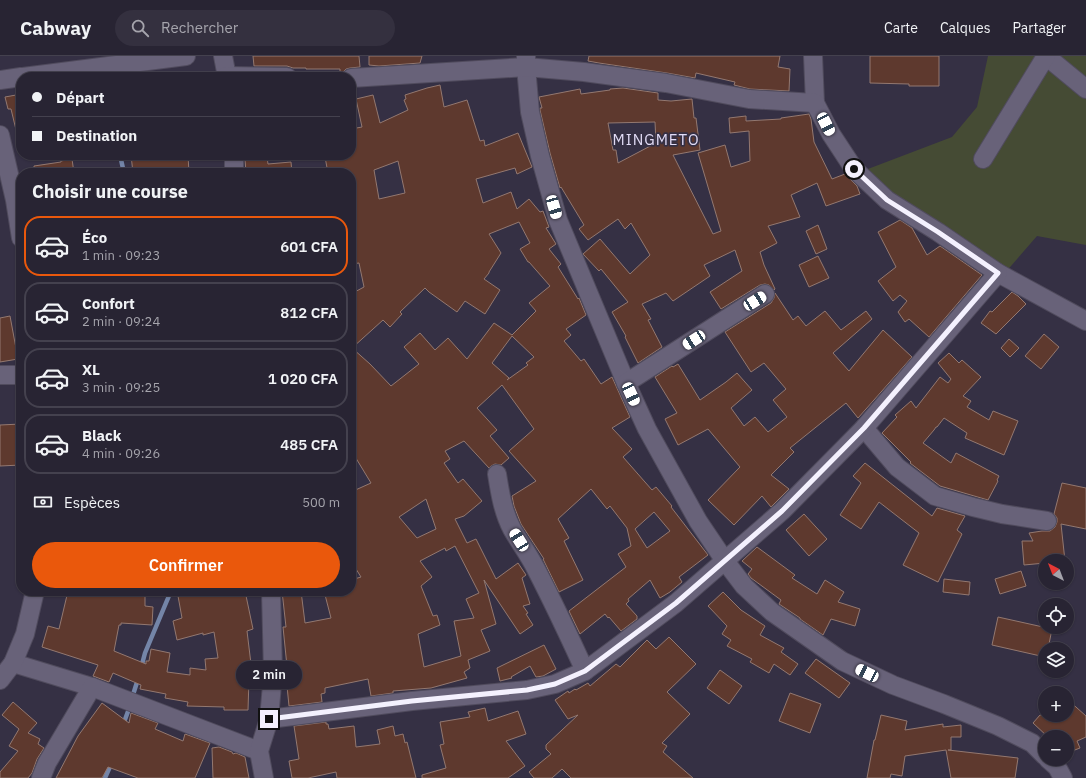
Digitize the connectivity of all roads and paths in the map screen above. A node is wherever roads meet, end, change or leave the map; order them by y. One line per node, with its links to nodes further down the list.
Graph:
1 (186, 56): 6 (street)
2 (223, 56): 7 (street)
3 (813, 56): 12 (street)
4 (1046, 56): 11 (street); 14 (street)
5 (526, 61): 9 (street); 12 (street); 21 (street)
6 (60, 72)
7 (225, 72)
8 (16, 78): 10 (street)
9 (356, 78)
10 (0, 80)
11 (1086, 89)
12 (815, 103): 16 (street)
13 (0, 136): 15 (street)
14 (983, 159)
15 (16, 206)
16 (998, 273): 18 (street); 22 (street)
17 (766, 294): 21 (street)
18 (1086, 321)
19 (0, 375): 20 (street)
20 (16, 375)
21 (626, 383): 25 (street)
22 (864, 428): 24 (street); 25 (street)
23 (497, 474): 29 (street)
24 (1047, 521)
25 (725, 561): 29 (street); 33 (street)
26 (34, 596): 28 (street)
27 (271, 596): 32 (street)
28 (13, 663): 30 (street); 31 (street)
29 (585, 671): 32 (street)
30 (0, 680)
31 (92, 687): 34 (street); 36 (street)
32 (269, 719): 34 (street)
33 (1038, 749)
34 (259, 751): 37 (street)
35 (1056, 766): 38 (street)
36 (41, 778)
37 (264, 778)
38 (1063, 778)

